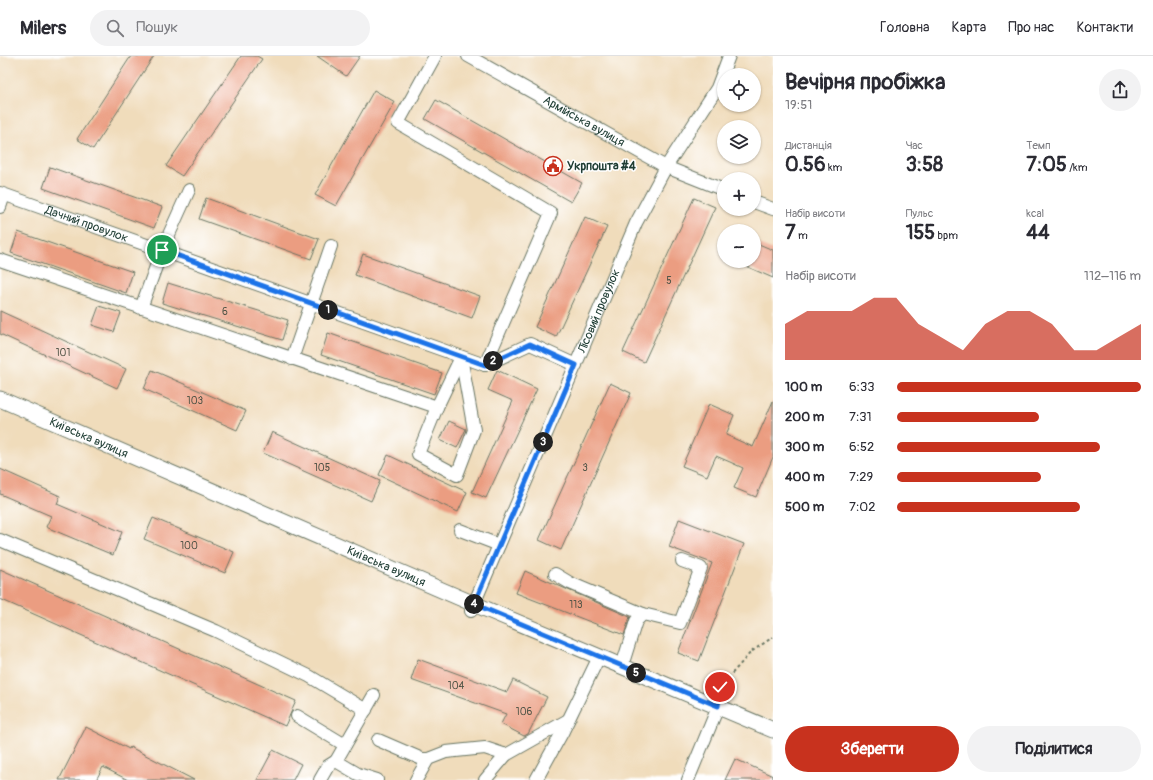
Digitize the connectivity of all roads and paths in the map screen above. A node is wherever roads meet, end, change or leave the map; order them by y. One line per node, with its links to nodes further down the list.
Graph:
1 (435, 56): 18 (street)
2 (468, 56): 4 (street, Армійська вулиця)
3 (729, 56): 4 (street, Лісовий провулок)
4 (666, 167): 5 (street, Армійська вулиця); 19 (street, Лісовий провулок)
5 (717, 187)
6 (189, 190): 12 (street)
7 (2, 194): 9 (street); 12 (street, Дачний провулок)
8 (761, 205): 10 (street)
9 (0, 207)
10 (773, 209)
11 (331, 246): 14 (street)
12 (162, 250): 14 (street, Дачний провулок); 15 (street)
13 (0, 260): 15 (street)
14 (312, 304): 16 (street, Дачний провулок); 17 (street)
15 (141, 308): 17 (street)
16 (461, 357): 18 (street, Дачний провулок); 21 (street); 21 (street)
17 (292, 359): 21 (street)
18 (485, 365): 19 (street)
19 (576, 365): 25 (street, Лісовий провулок)
20 (0, 399): 28 (main road, Київська вулиця)
21 (437, 407)
22 (0, 408): 28 (main road, Київська вулиця)
23 (460, 530): 25 (street)
24 (0, 540): 35 (street)
25 (499, 545): 28 (street, Лісовий провулок)
26 (682, 561): 29 (street)
27 (555, 574): 29 (street)
28 (472, 608): 31 (main road, Київська вулиця); 32 (main road, Київська вулиця)
29 (643, 614): 32 (street)
30 (773, 637): 34 (path)
31 (596, 663): 34 (main road, Київська вулиця); 37 (street)
32 (622, 666): 34 (main road, Київська вулиця)
33 (374, 695): 35 (street)
34 (716, 709): 38 (main road, Київська вулиця); 39 (main road, Київська вулиця); 51 (street)
35 (366, 710): 41 (street)
36 (297, 716): 41 (street)
37 (568, 720): 42 (street); 50 (street)
38 (773, 730)
39 (773, 738)
40 (378, 740): 43 (street)
41 (345, 745): 44 (street)
42 (506, 755): 43 (street); 49 (street)
43 (428, 759): 48 (street)
44 (336, 761): 45 (street); 46 (street)
45 (356, 777): 47 (street)
46 (320, 780)
47 (377, 780)
48 (416, 780)
49 (485, 780)
50 (536, 780)
51 (688, 780)

